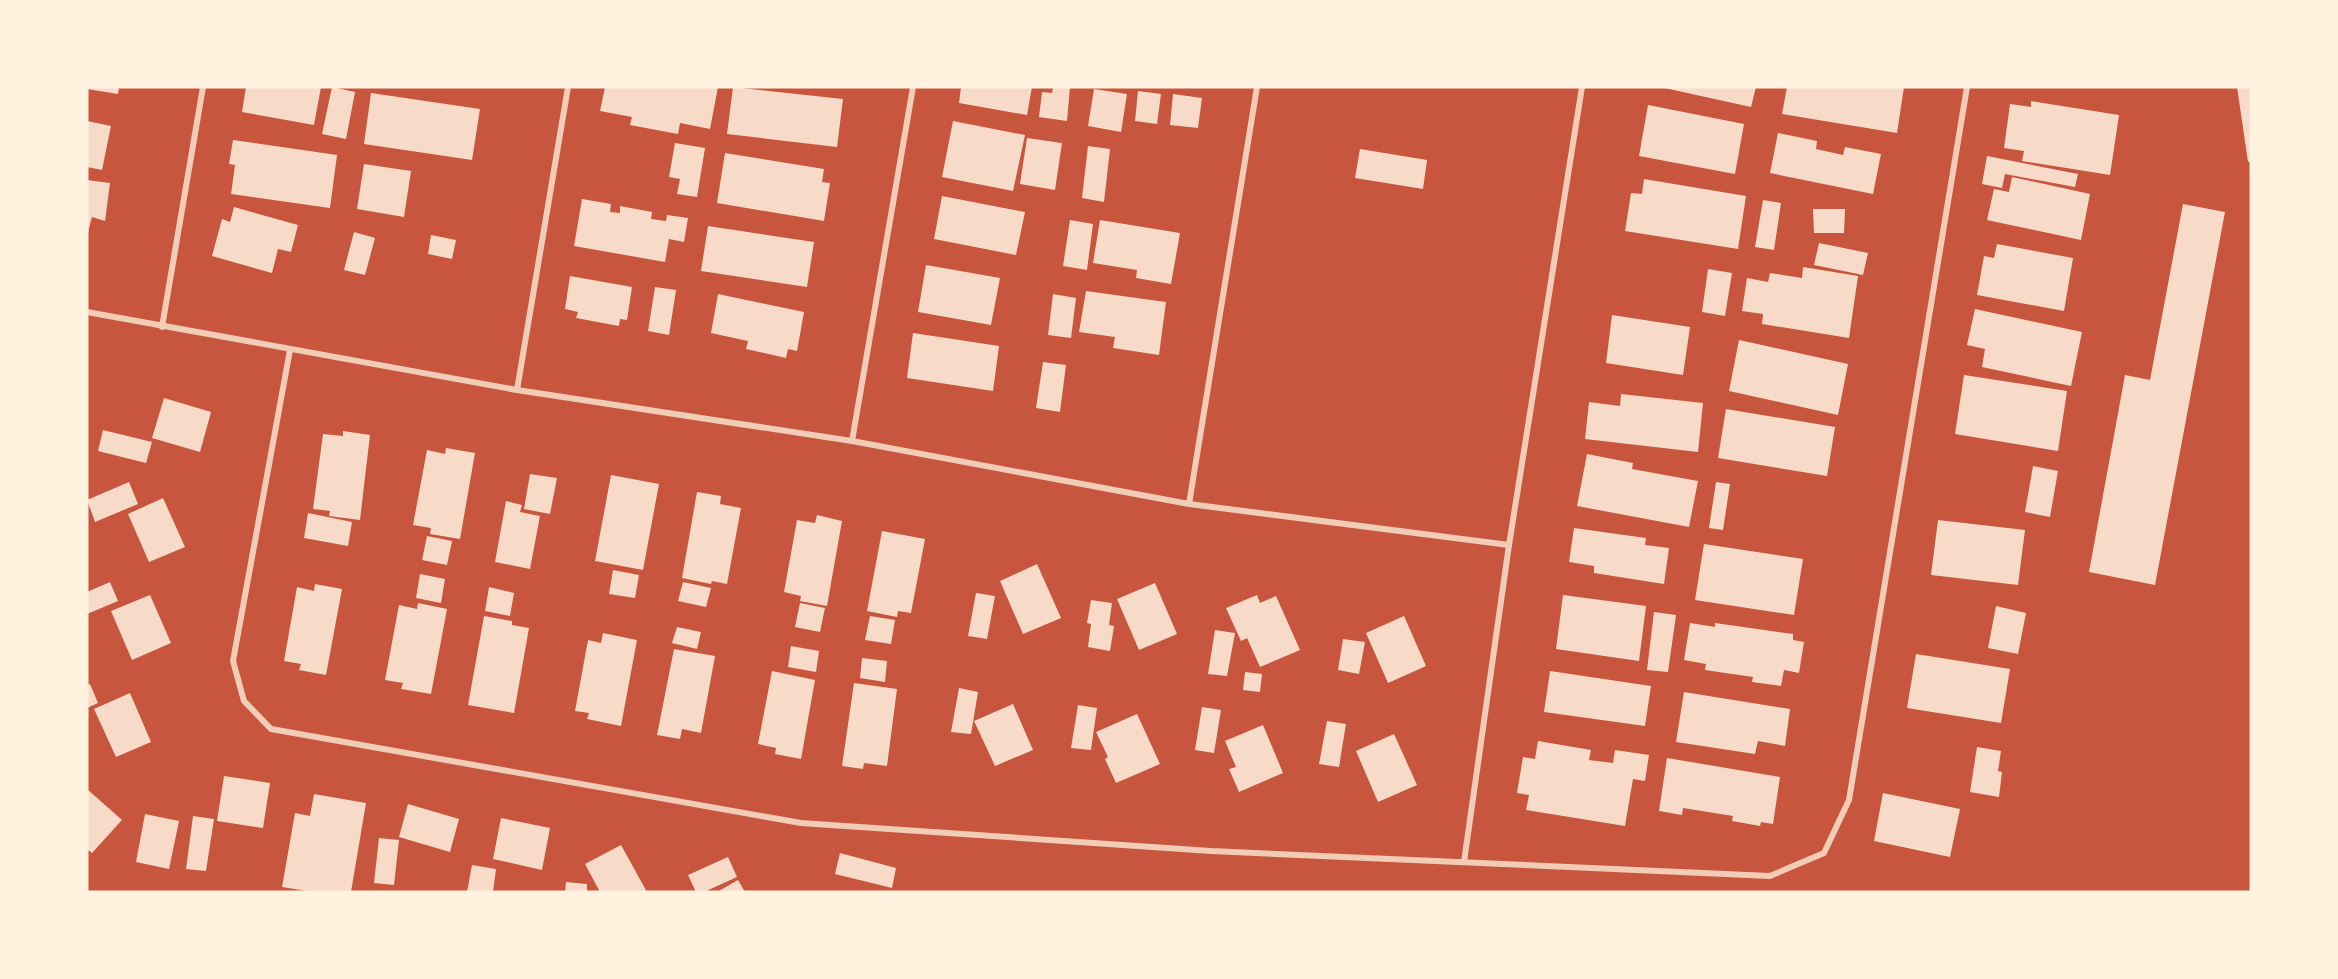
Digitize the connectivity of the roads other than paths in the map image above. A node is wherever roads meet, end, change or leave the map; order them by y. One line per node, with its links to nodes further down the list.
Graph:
1 (203, 87): 8 (street)
2 (568, 87): 10 (street)
3 (913, 87): 11 (street)
4 (1257, 87): 12 (street)
5 (1582, 87): 13 (street)
6 (1967, 87): 14 (street)
7 (87, 312): 8 (street)
8 (162, 327): 9 (street)
9 (290, 350): 10 (street); 14 (street)
10 (517, 390): 11 (street)
11 (852, 441): 12 (street)
12 (1189, 504): 13 (street)
13 (1509, 545): 14 (street)
14 (1464, 862)

